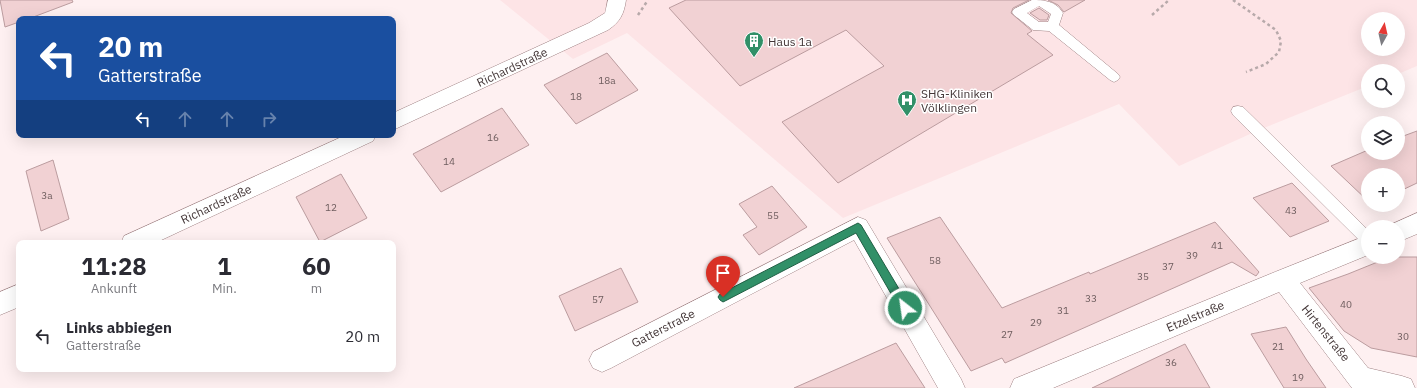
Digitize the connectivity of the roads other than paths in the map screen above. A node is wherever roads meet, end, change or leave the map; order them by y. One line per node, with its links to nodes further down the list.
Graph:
1 (618, 0): 5 (street, Richardstraße)
2 (1052, 26): 3 (lane)
3 (1114, 77)
4 (1238, 111): 9 (lane)
5 (396, 121)
6 (360, 138): 10 (street, Richardstraße)
7 (1417, 223): 8 (street)
8 (1405, 229)
9 (1361, 233)
10 (138, 240)
11 (1361, 249): 12 (street, Etzelstraße)
12 (1283, 279): 16 (street, Hirtenstraße); 18 (street, Etzelstraße)
13 (16, 296): 14 (street)
14 (0, 304)
15 (602, 360): 17 (street, Gatterstraße)
16 (1366, 384): 19 (street)
17 (952, 388)
18 (1023, 388)
19 (1402, 388)

